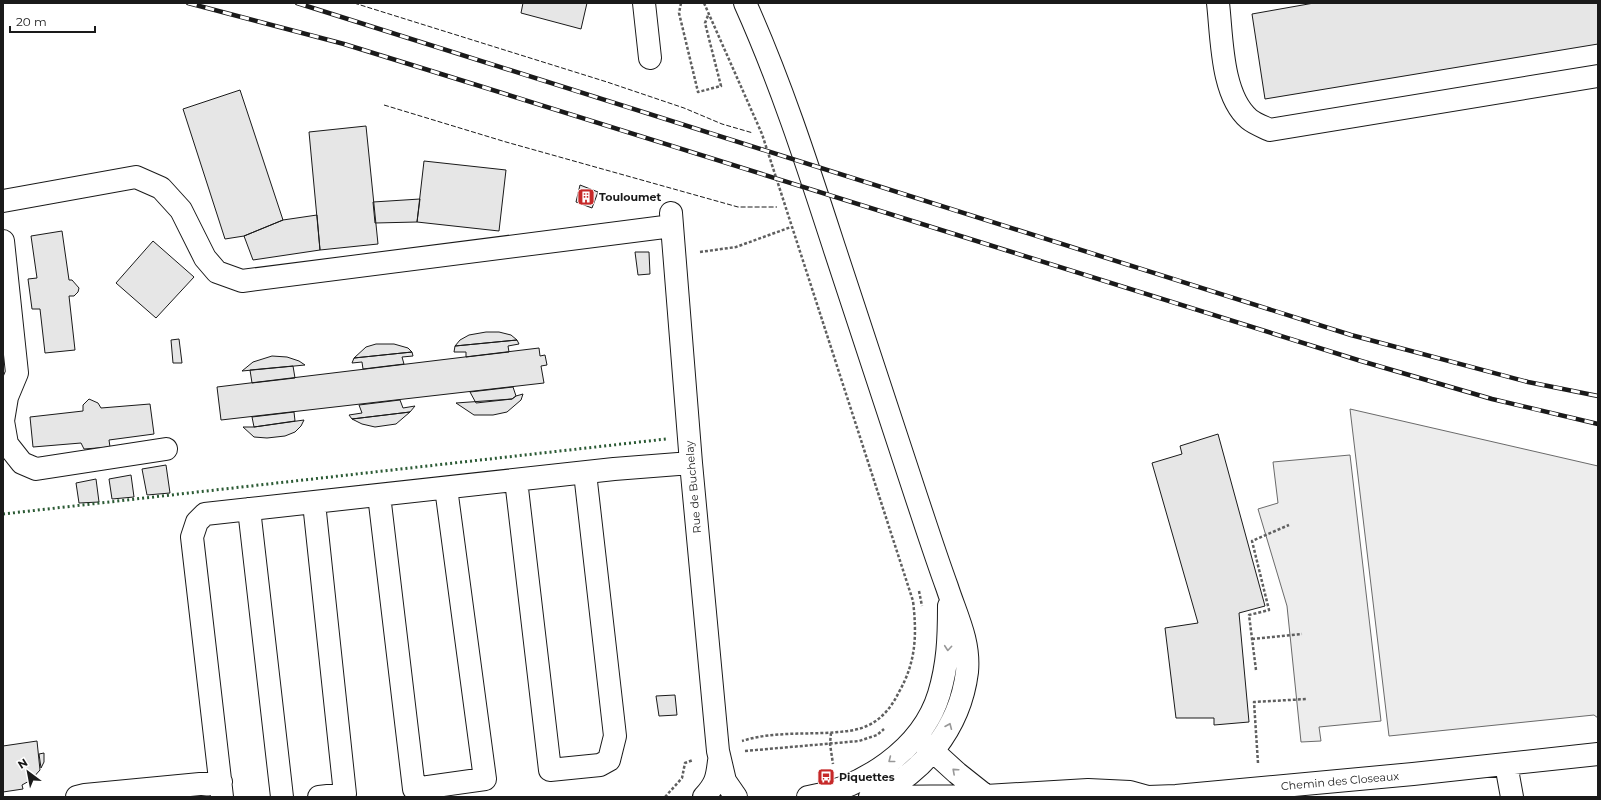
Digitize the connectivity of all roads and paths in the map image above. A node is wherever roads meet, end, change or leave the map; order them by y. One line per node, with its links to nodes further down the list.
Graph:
1 (644, 3): 7 (street)
2 (681, 3): 6 (path)
3 (704, 3): 6 (path)
4 (745, 3): 23 (street)
5 (1218, 3): 8 (street)
6 (709, 12): 10 (path)
7 (650, 58)
8 (1598, 76)
9 (3, 201): 12 (street, Rue de Buchelay)
10 (791, 227): 12 (path); 30 (path)
11 (3, 241): 13 (street)
12 (674, 255): 14 (street, Rue de Buchelay)
13 (166, 449)
14 (691, 463): 15 (street); 37 (street, Rue de Buchelay)
15 (584, 473): 16 (street); 16 (street)
16 (516, 480): 17 (street)
17 (446, 488): 18 (street); 18 (street)
18 (379, 495): 19 (street)
19 (314, 503): 20 (street); 45 (street)
20 (249, 509): 41 (street); 44 (street)
21 (1289, 524): 26 (path)
22 (919, 589): 24 (path)
23 (949, 595): 31 (street, one-way to 31); 34 (street, one-way to 23)
24 (923, 609)
25 (1302, 634): 26 (path)
26 (1252, 639): 27 (path)
27 (1256, 670)
28 (1307, 700): 40 (path)
29 (887, 728): 32 (path)
30 (830, 733): 32 (path); 37 (path)
31 (915, 736): 34 (street); 49 (street, one-way to 49)
32 (830, 744): 33 (path); 35 (path)
33 (832, 748)
34 (934, 750): 42 (street, one-way to 34); 50 (street)
35 (744, 751)
36 (1598, 754): 39 (street, Chemin des Closeaux)
37 (718, 756): 47 (street, Rue de Buchelay); 48 (street, Rue de Buchelay)
38 (698, 758): 46 (path)
39 (1506, 764): 40 (street, Chemin des Closeaux); 51 (street)
40 (1260, 788): 42 (street, Chemin des Closeaux)
41 (221, 789): 43 (street)
42 (986, 796): 50 (street, Chemin des Closeaux)
43 (77, 797)
44 (282, 797)
45 (319, 797)
46 (666, 797)
47 (706, 797): 48 (street)
48 (734, 797)
49 (808, 797)
50 (871, 797)
51 (1512, 797)

